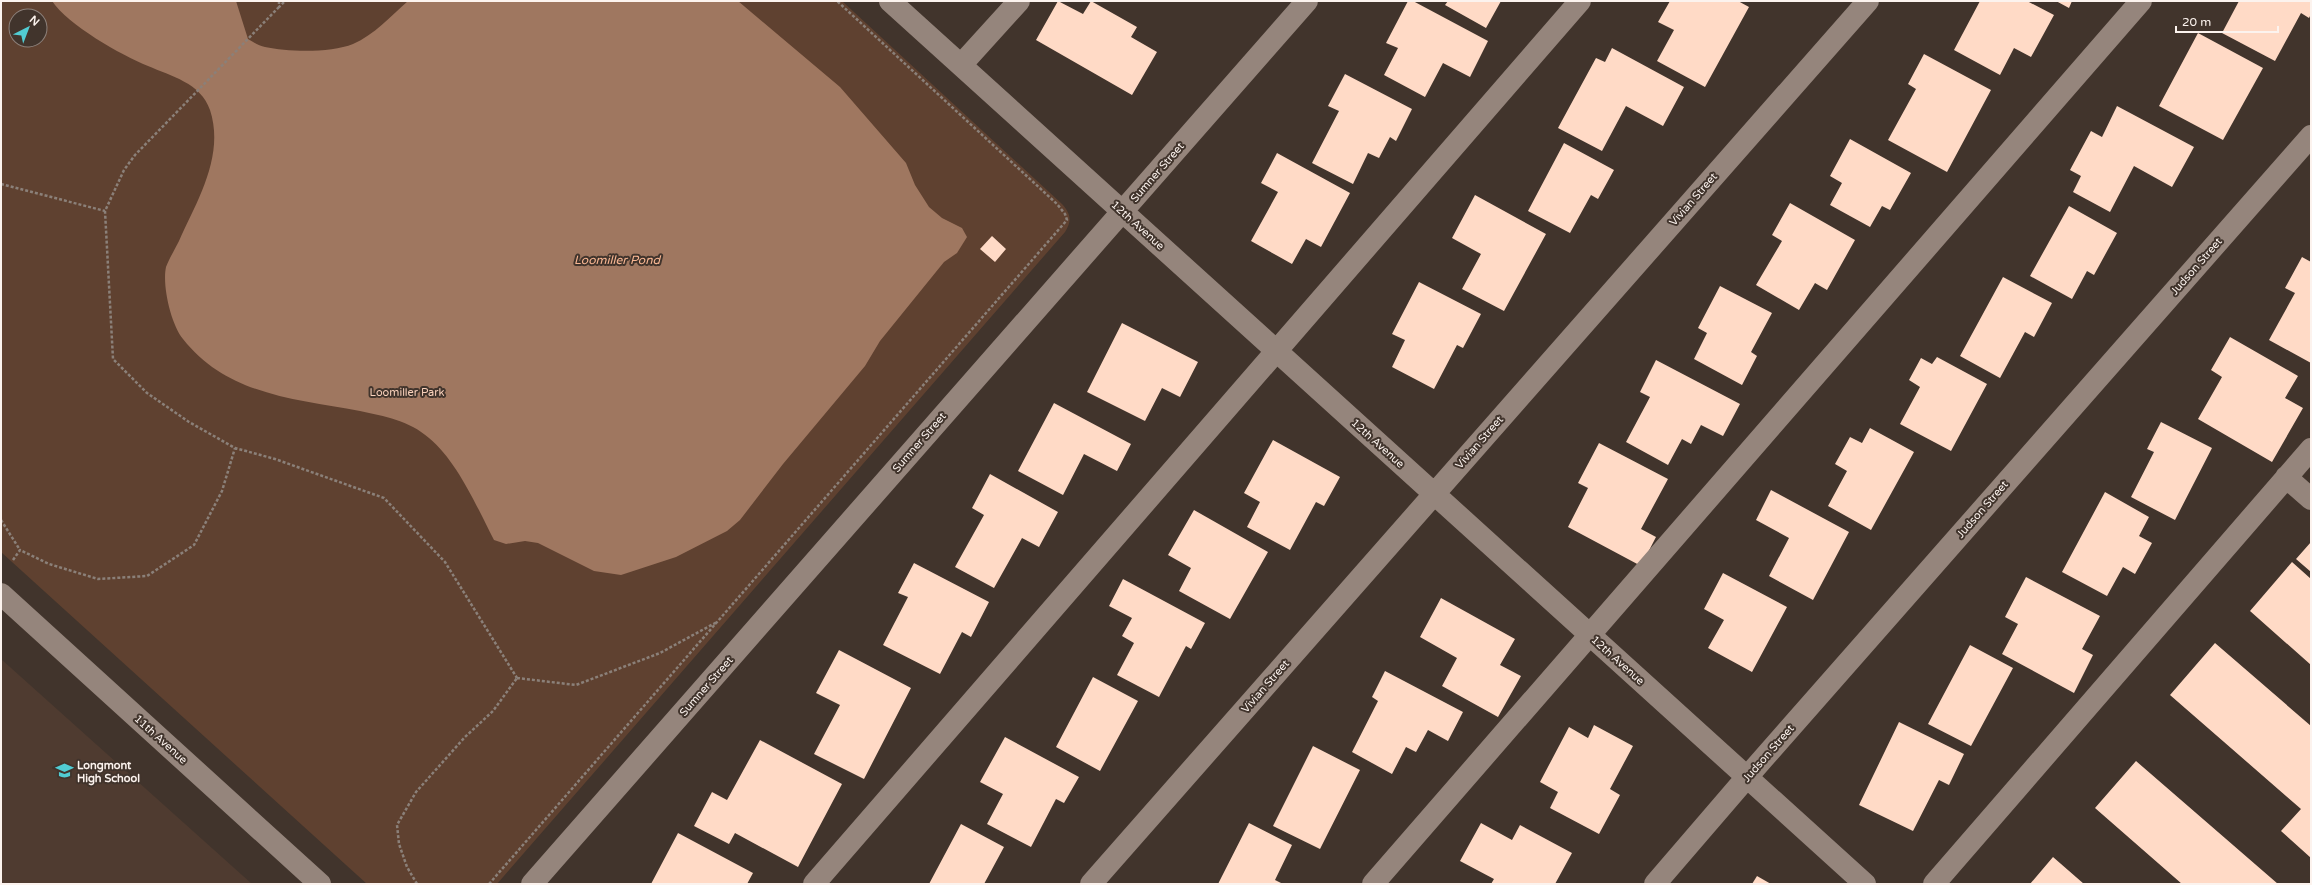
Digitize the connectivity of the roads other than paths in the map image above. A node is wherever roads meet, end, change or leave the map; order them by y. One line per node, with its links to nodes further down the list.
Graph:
1 (890, 1): 7 (street, 12th Avenue)
2 (1019, 1): 7 (street)
3 (1307, 1): 9 (street, Sumner Street)
4 (1580, 1): 10 (street)
5 (1868, 1): 13 (street, Vivian Street)
6 (2141, 1): 16 (street)
7 (961, 66): 9 (street, 12th Avenue)
8 (2311, 136): 17 (street, Judson Street)
9 (1122, 211): 10 (street, 12th Avenue); 19 (street, Sumner Street)
10 (1276, 350): 13 (street, 12th Avenue); 20 (street)
11 (2311, 449): 12 (street)
12 (2286, 477): 14 (street); 25 (street)
13 (1434, 494): 16 (street, 12th Avenue); 21 (street, Vivian Street)
14 (2311, 499)
15 (1, 594): 18 (street, 11th Avenue)
16 (1591, 636): 17 (street, 12th Avenue); 22 (street)
17 (1747, 777): 23 (street, Judson Street); 24 (street, 12th Avenue)
18 (320, 884)
19 (532, 884)
20 (814, 884)
21 (1091, 884)
22 (1373, 884)
23 (1655, 884)
24 (1865, 884)
25 (1934, 884)

